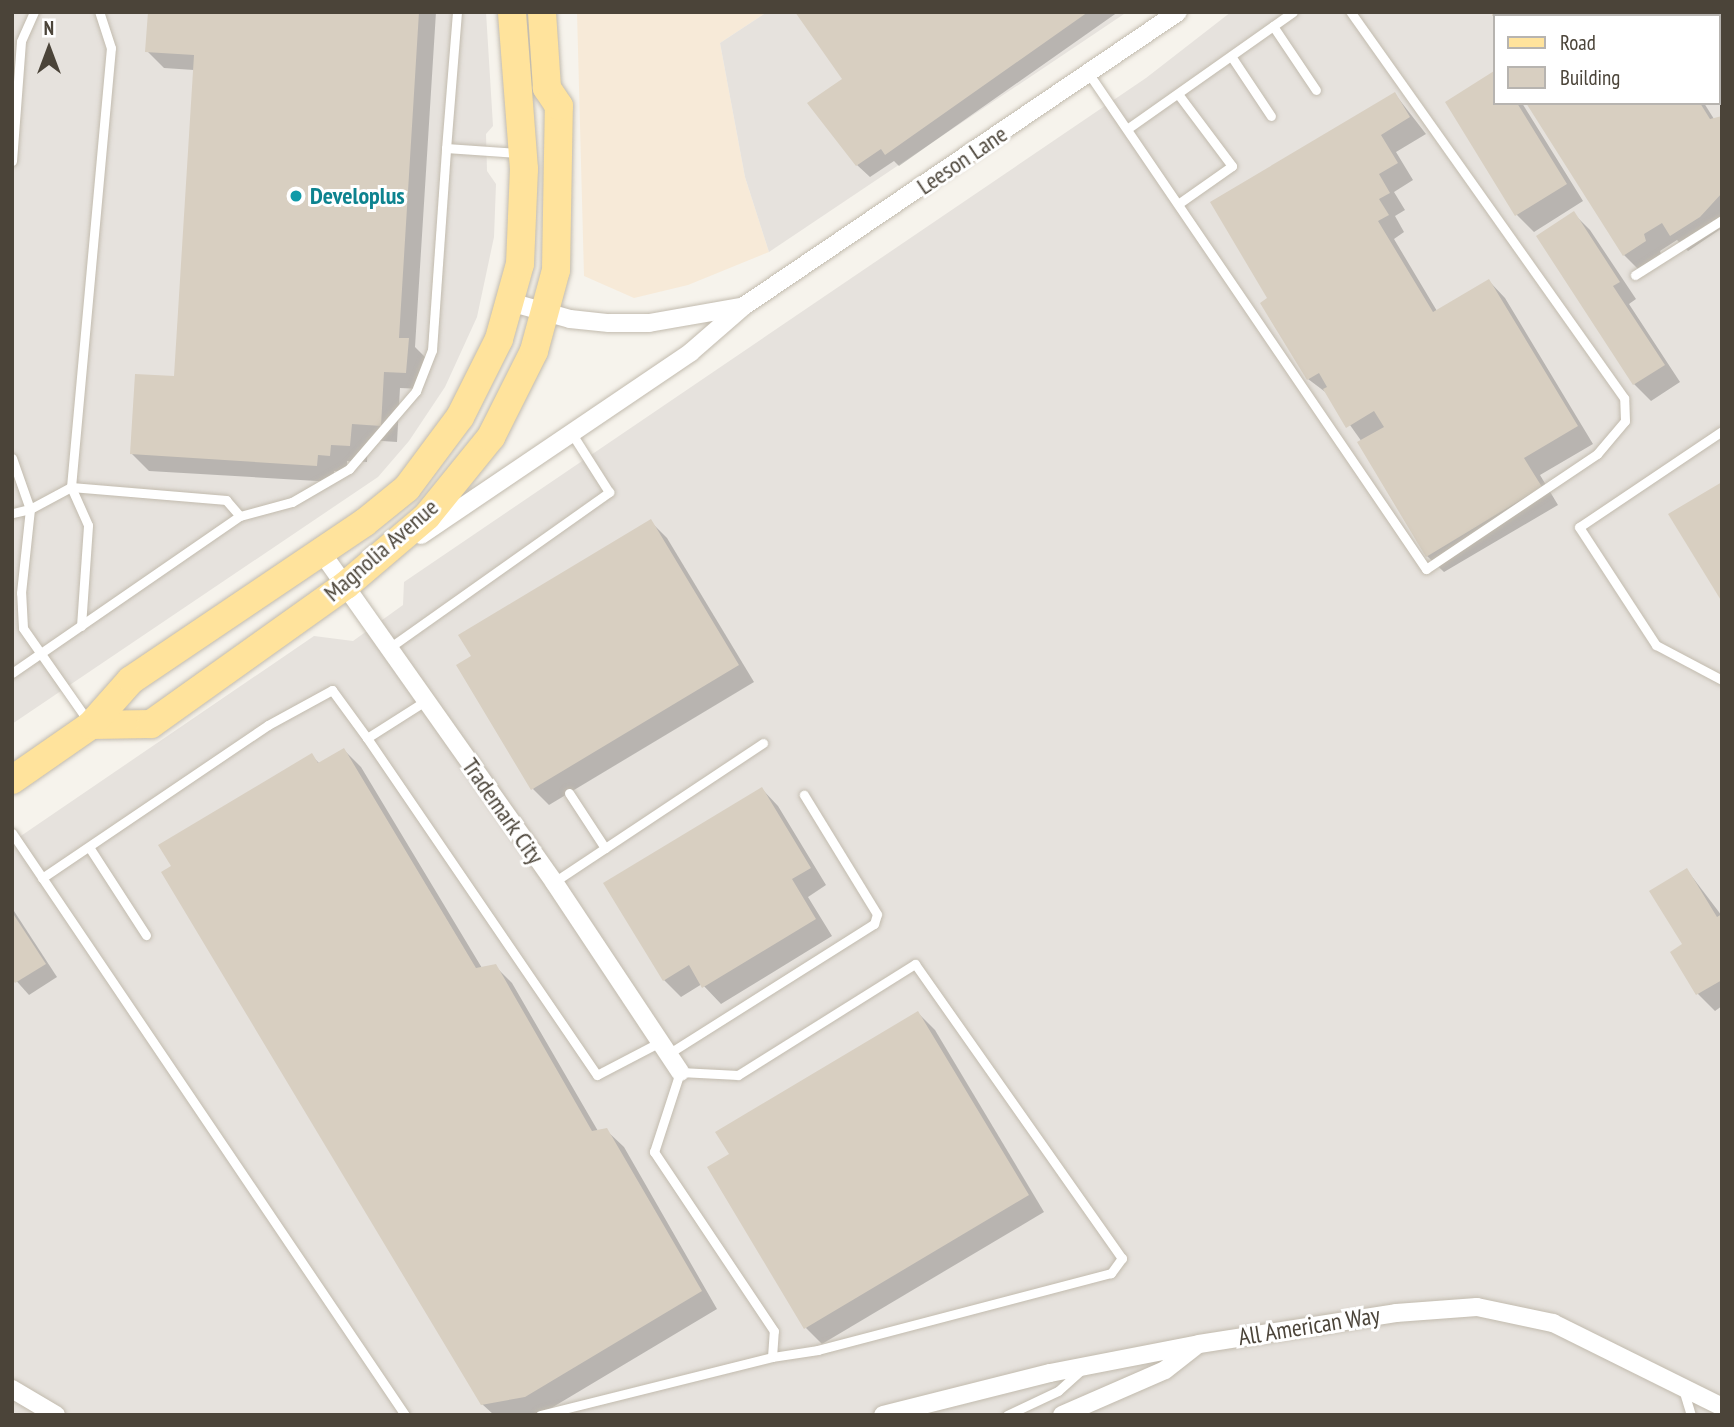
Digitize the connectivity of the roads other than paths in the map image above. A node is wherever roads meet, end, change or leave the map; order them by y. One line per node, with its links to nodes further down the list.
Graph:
1 (34, 12): 20 (lane)
2 (99, 12): 30 (lane)
3 (457, 12): 18 (lane)
4 (512, 12): 19 (main road, Magnolia Avenue)
5 (542, 12): 15 (main road, Magnolia Avenue)
6 (560, 12): 15 (main road)
7 (1178, 12): 12 (street, Leeson Lane)
8 (1293, 12): 10 (lane)
9 (1351, 12): 21 (lane)
10 (1273, 26): 11 (lane); 13 (lane)
11 (1231, 56): 14 (lane); 16 (lane)
12 (1089, 74): 17 (lane); 25 (street, Leeson Lane)
13 (1316, 90)
14 (1178, 94): 17 (lane); 21 (lane)
15 (559, 106): 26 (main road, Magnolia Avenue)
16 (1271, 116)
17 (1127, 129): 21 (lane)
18 (446, 148): 19 (lane); 33 (lane)
19 (523, 154): 24 (main road, Magnolia Avenue)
20 (12, 161)
21 (1178, 204)
22 (1722, 220): 23 (lane)
23 (1635, 275)
24 (510, 302): 26 (street, Leeson Lane); 34 (main road, Magnolia Avenue)
25 (744, 306): 26 (street, Leeson Lane); 28 (street, Leeson Lane)
26 (545, 312): 35 (main road, Magnolia Avenue)
27 (1722, 431): 41 (lane)
28 (572, 434): 35 (street, Leeson Lane); 38 (lane)
29 (12, 458): 31 (lane)
30 (71, 487): 31 (lane); 33 (lane); 37 (lane)
31 (30, 509): 32 (lane); 36 (lane)
32 (12, 513)
33 (240, 516): 37 (lane)
34 (322, 554): 35 (street, Trademark City); 43 (main road, Magnolia Avenue)
35 (346, 585): 38 (street, Trademark City); 43 (main road, Magnolia Avenue)
36 (16, 592): 39 (lane)
37 (81, 626): 39 (lane)
38 (389, 648): 42 (street, Trademark City)
39 (41, 654): 40 (lane); 43 (lane)
40 (12, 673)
41 (1722, 680)
42 (425, 701): 44 (lane); 53 (street, Trademark City)
43 (92, 725): 46 (main road, Magnolia Avenue)
44 (367, 738): 50 (lane); 55 (lane)
45 (764, 743): 51 (lane)
46 (12, 780)
47 (569, 793): 51 (lane)
48 (804, 795): 55 (lane)
49 (12, 833): 52 (lane)
50 (89, 846): 52 (lane); 54 (lane)
51 (605, 848): 53 (lane)
52 (42, 878): 64 (lane)
53 (554, 882): 55 (street, Trademark City)
54 (146, 935)
55 (664, 1048): 56 (street, Trademark City)
56 (680, 1072): 58 (lane); 58 (lane)
57 (1199, 1344): 59 (street, All American Way); 60 (street, All American Way); 68 (street)
58 (772, 1357): 65 (lane)
59 (1086, 1366): 66 (street, All American Way); 67 (lane)
60 (1682, 1384): 62 (street, All American Way); 69 (lane)
61 (12, 1389): 63 (street)
62 (1722, 1407)
63 (56, 1415)
64 (405, 1415)
65 (540, 1415)
66 (883, 1415)
67 (1007, 1415)
68 (1062, 1415)
69 (1690, 1415)

